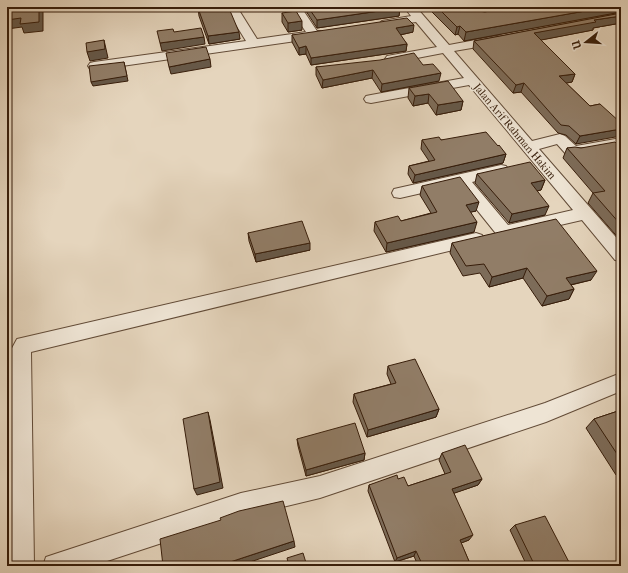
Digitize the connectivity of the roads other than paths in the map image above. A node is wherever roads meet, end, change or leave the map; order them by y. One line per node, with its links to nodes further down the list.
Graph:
1 (231, 7): 9 (street)
2 (295, 7): 7 (street)
3 (410, 7): 4 (street, Jalan Arif Rahman Hakim)
4 (419, 18): 5 (street); 10 (street, Jalan Arif Rahman Hakim)
5 (374, 25)
6 (328, 32): 7 (street)
7 (313, 34): 9 (street)
8 (506, 38): 10 (street)
9 (254, 43): 12 (street)
10 (445, 48): 11 (street); 13 (street, Jalan Arif Rahman Hakim)
11 (379, 62)
12 (94, 66)
13 (472, 80): 14 (street); 16 (street, Jalan Arif Rahman Hakim)
14 (371, 99)
15 (621, 143): 16 (street)
16 (528, 147): 17 (street, Jalan Arif Rahman Hakim)
17 (526, 164): 18 (street); 20 (street, Jalan Arif Rahman Hakim)
18 (461, 178): 19 (street); 21 (street)
19 (400, 192)
20 (585, 212): 21 (street); 22 (street, Jalan Arif Rahman Hakim)
21 (504, 232): 24 (street)
22 (621, 255)
23 (621, 382): 25 (street)
24 (22, 566)
25 (55, 566)

